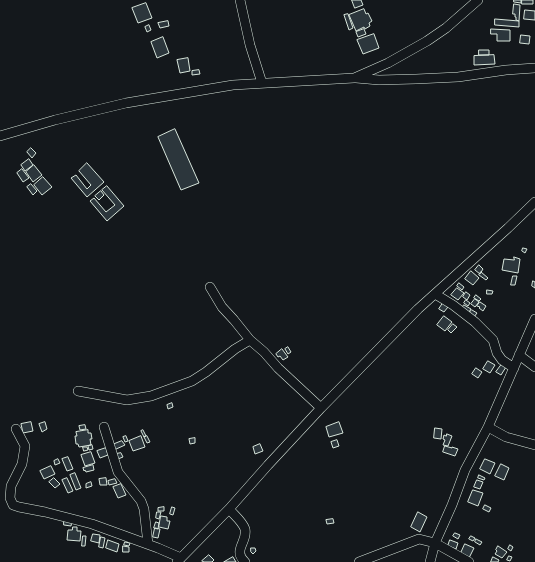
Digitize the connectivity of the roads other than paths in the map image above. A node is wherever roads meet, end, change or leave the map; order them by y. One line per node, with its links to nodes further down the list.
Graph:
1 (240, 0): 5 (street)
2 (478, 0): 4 (street)
3 (535, 68): 4 (street)
4 (354, 78): 5 (street)
5 (262, 84): 6 (street)
6 (0, 136)
7 (535, 202): 9 (street)
8 (210, 287): 11 (street)
9 (435, 294): 14 (street); 16 (street)
10 (535, 319): 12 (street)
11 (250, 340): 15 (street); 16 (street)
12 (519, 355): 13 (street); 14 (street)
13 (535, 367)
14 (514, 368): 18 (street)
15 (78, 391)
16 (321, 408): 21 (street)
17 (104, 427): 23 (street)
18 (488, 427): 20 (street); 22 (street)
19 (16, 429): 23 (street)
20 (535, 445)
21 (229, 510): 24 (street); 25 (street)
22 (435, 543): 26 (street); 27 (street); 28 (street)
23 (148, 544): 24 (street)
24 (179, 560)
25 (245, 562)
26 (359, 562)
27 (430, 562)
28 (469, 562)

